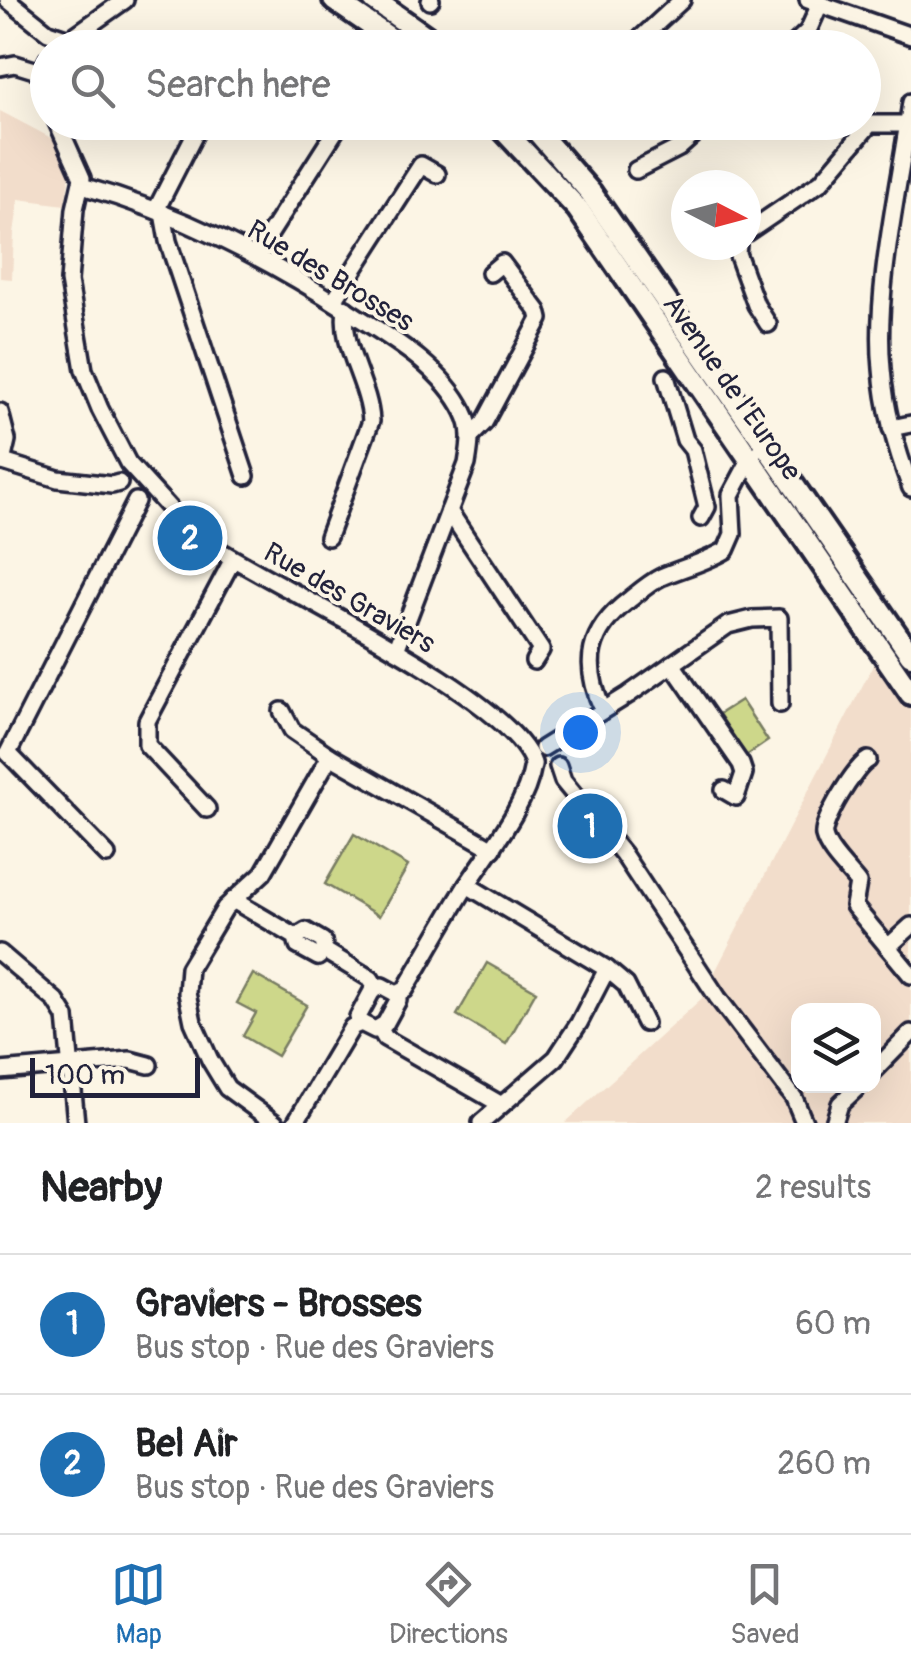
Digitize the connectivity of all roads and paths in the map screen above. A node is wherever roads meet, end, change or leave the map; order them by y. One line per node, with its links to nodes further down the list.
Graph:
1 (8, 0): 8 (street)
2 (26, 0): 8 (street)
3 (125, 0): 10 (street)
4 (334, 0): 11 (main road)
5 (374, 0): 12 (main road)
6 (682, 0): 13 (street)
7 (814, 2): 14 (street); 15 (street)
8 (32, 21): 9 (street)
9 (44, 30)
10 (85, 30)
11 (378, 30)
12 (416, 30)
13 (650, 30)
14 (808, 30)
15 (911, 36)
16 (30, 65): 17 (street)
17 (0, 67)
18 (911, 102): 20 (street)
19 (881, 124): 20 (street)
20 (908, 124): 31 (street)
21 (66, 140): 30 (street, Rue des Graviers)
22 (193, 140): 32 (street)
23 (329, 140): 34 (street)
24 (513, 140): 45 (main road, Avenue de l'Europe)
25 (545, 140): 44 (main road, Avenue de l'Europe)
26 (688, 140): 28 (street)
27 (856, 140): 33 (street)
28 (636, 170)
29 (437, 174): 37 (street)
30 (82, 186): 32 (street, Rue des Brosses); 47 (street, Rue des Graviers)
31 (904, 196): 42 (street)
32 (160, 212): 34 (street, Rue des Brosses); 48 (street)
33 (761, 223)
34 (256, 254): 37 (street, Rue des Brosses)
35 (743, 260): 38 (street)
36 (490, 273): 43 (street)
37 (340, 304): 43 (street, Rue des Brosses); 55 (street)
38 (768, 324)
39 (666, 378): 54 (street)
40 (0, 412): 46 (street)
41 (911, 424): 42 (street)
42 (891, 428): 50 (street)
43 (471, 436): 53 (street)
44 (761, 436): 45 (street); 57 (main road, Avenue de l'Europe)
45 (750, 460): 58 (main road, Avenue de l'Europe); 65 (street)
46 (1, 461): 49 (street)
47 (128, 462): 49 (street); 52 (street, Rue des Graviers)
48 (246, 476)
49 (120, 483): 51 (street)
50 (911, 488)
51 (136, 500): 52 (street); 70 (street)
52 (160, 500): 56 (street, Rue des Graviers)
53 (450, 511): 59 (street); 61 (street)
54 (701, 518)
55 (328, 536)
56 (233, 560): 59 (street, Rue des Graviers); 75 (street)
57 (848, 563): 58 (main road); 60 (main road, Avenue de l'Europe)
58 (829, 575): 63 (main road, Avenue de l'Europe)
59 (396, 650): 68 (street, Rue des Graviers)
60 (911, 655)
61 (534, 661)
62 (672, 664): 64 (street); 65 (street); 74 (street)
63 (911, 694)
64 (780, 704)
65 (603, 710): 67 (street)
66 (282, 711): 71 (street)
67 (563, 736): 69 (street); 73 (street)
68 (517, 737): 69 (street, Rue des Graviers); 73 (street, Rue des Graviers)
69 (542, 747): 73 (street)
70 (4, 749): 77 (street)
71 (330, 756): 76 (street); 79 (street)
72 (868, 760): 81 (street)
73 (548, 770): 76 (street); 98 (street, Rue des Graviers)
74 (724, 790)
75 (207, 809)
76 (493, 849): 78 (street)
77 (106, 855)
78 (467, 885): 83 (street); 86 (street)
79 (234, 900): 85 (street); 100 (street)
80 (911, 926): 81 (street)
81 (888, 947): 84 (street)
82 (0, 953): 93 (street)
83 (608, 969): 88 (street); 96 (street)
84 (911, 975)
85 (376, 987): 86 (street); 87 (street)
86 (397, 994): 89 (street)
87 (360, 1022): 89 (street); 101 (street)
88 (645, 1023)
89 (380, 1029): 96 (street)
90 (911, 1033): 91 (street)
91 (881, 1064)
92 (149, 1065): 93 (street)
93 (72, 1066): 94 (street); 99 (street)
94 (0, 1071)
95 (852, 1093): 97 (street)
96 (500, 1104): 102 (street)
97 (840, 1104): 98 (street); 103 (street)
98 (811, 1116): 103 (street)
99 (76, 1123)
100 (275, 1123)
101 (295, 1123)
102 (481, 1123)
103 (834, 1123)

